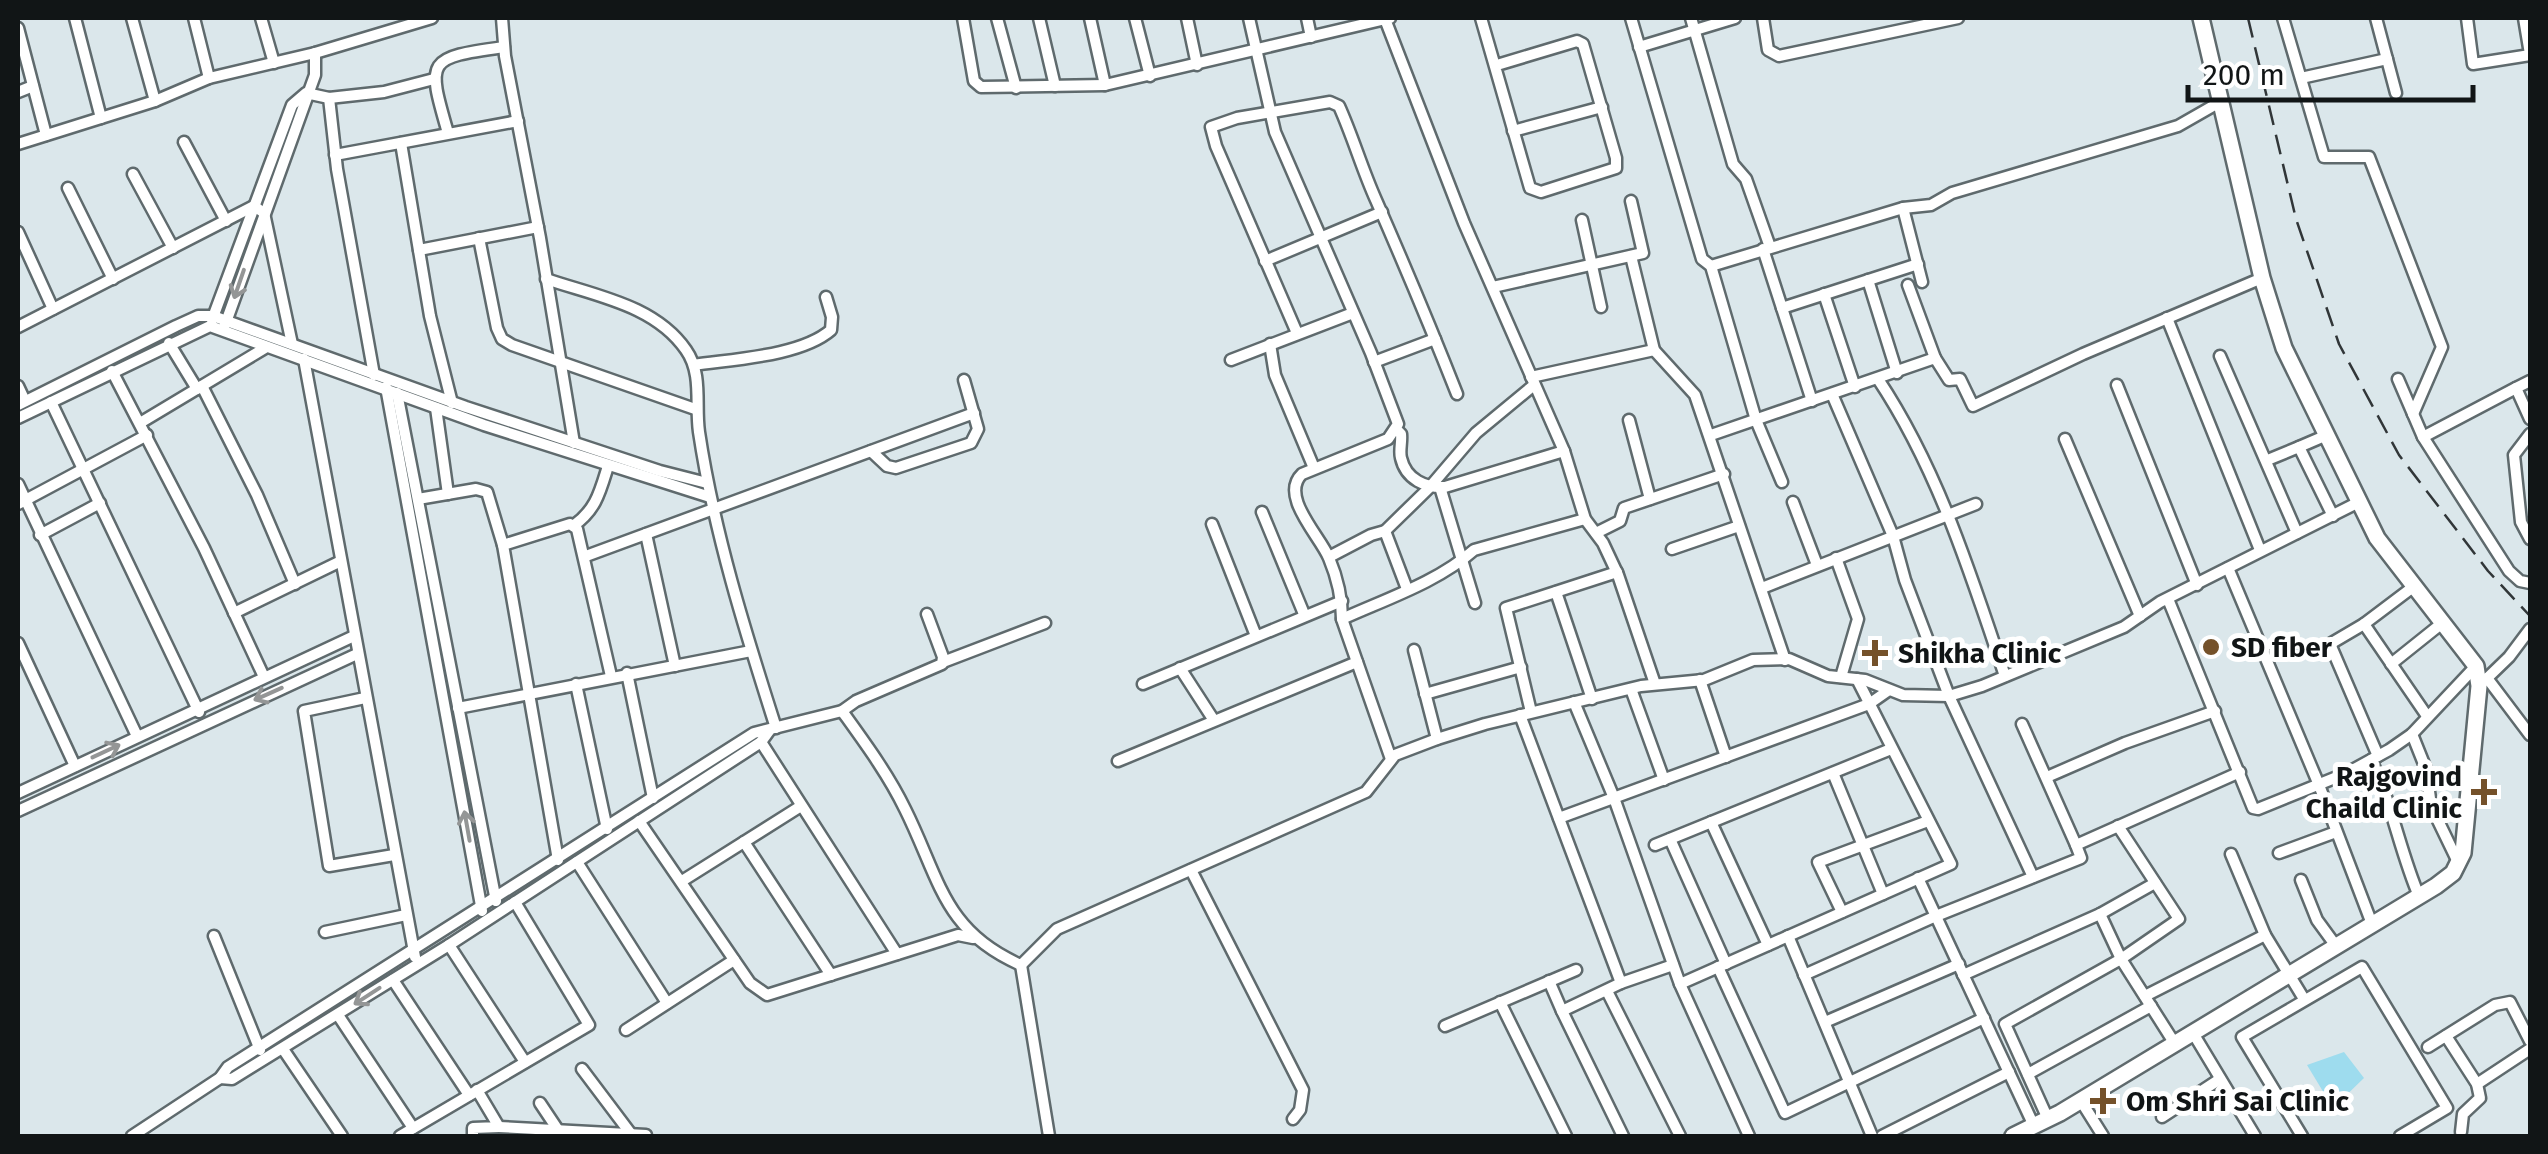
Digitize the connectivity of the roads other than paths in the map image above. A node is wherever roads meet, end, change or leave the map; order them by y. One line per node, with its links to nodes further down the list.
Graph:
1 (75, 18): 57 (street)
2 (132, 18): 53 (street)
3 (194, 18): 42 (street)
4 (260, 18): 38 (street)
5 (432, 18): 26 (street)
6 (502, 18): 32 (street)
7 (963, 18): 48 (street)
8 (997, 18): 48 (street)
9 (1039, 18): 47 (street)
10 (1090, 18): 45 (street)
11 (1135, 18): 41 (street)
12 (1187, 18): 39 (street)
13 (1249, 18): 34 (street)
14 (1307, 18): 31 (street)
15 (1388, 18): 27 (street); 93 (street)
16 (1480, 18): 40 (street)
17 (1631, 18): 33 (street)
18 (1736, 18): 29 (street)
19 (1763, 18): 28 (street)
20 (1958, 18): 28 (street)
21 (2201, 18): 54 (street)
22 (2283, 18): 43 (street)
23 (2376, 18): 37 (street)
24 (2467, 18): 36 (street)
25 (2524, 18): 36 (street)
26 (412, 20): 35 (street)
27 (1369, 20): 31 (street)
28 (1934, 20)
29 (1693, 23): 33 (street); 80 (street)
30 (19, 35): 46 (street)
31 (1311, 37): 34 (street)
32 (504, 47): 44 (street); 58 (street)
33 (1639, 47): 86 (street)
34 (1255, 50): 39 (street); 56 (street)
35 (315, 53): 38 (street); 51 (street)
36 (2530, 54)
37 (2387, 59): 43 (street); 50 (street)
38 (274, 63): 42 (street)
39 (1197, 64): 41 (street)
40 (1496, 65): 55 (street); 59 (street)
41 (1150, 76): 45 (street)
42 (209, 78): 53 (street)
43 (2301, 78): 140 (street)
44 (434, 79): 52 (street); 60 (street)
45 (1105, 85): 47 (street)
46 (33, 86): 49 (street); 61 (street)
47 (1055, 86): 48 (street)
48 (1016, 88)
49 (18, 92)
50 (2396, 93)
51 (306, 94): 52 (street); 69 (street); 72 (street)
52 (329, 98): 65 (street)
53 (155, 102): 57 (street)
54 (2220, 102): 70 (street); 87 (street)
55 (1602, 108): 59 (street); 59 (street)
56 (1270, 112): 71 (street); 78 (street); 83 (street)
57 (101, 118): 61 (street)
58 (518, 121): 60 (street); 75 (street)
59 (1512, 131)
60 (448, 133): 63 (street)
61 (46, 135): 64 (street)
62 (184, 142): 74 (street)
63 (400, 143): 65 (street); 81 (street)
64 (18, 144)
65 (335, 155): 125 (street)
66 (133, 174): 79 (street)
67 (68, 188): 88 (street)
68 (1631, 200): 82 (street)
69 (254, 206): 72 (street); 74 (street); 101 (street)
70 (1903, 208): 80 (street); 85 (street)
71 (1382, 212): 78 (street); 105 (street)
72 (264, 213): 103 (street, one-way to 103); 108 (street)
73 (1582, 220): 84 (street)
74 (226, 221): 79 (street)
75 (538, 227): 77 (street); 89 (street)
76 (18, 232): 98 (street)
77 (480, 238): 81 (street); 115 (street)
78 (1321, 239): 83 (street); 99 (street)
79 (173, 248): 88 (street)
80 (1766, 248): 86 (street); 97 (street)
81 (419, 250): 136 (street)
82 (1631, 256): 84 (street); 110 (street)
83 (1265, 261): 104 (street)
84 (1591, 264): 93 (street); 96 (street)
85 (1918, 264): 90 (street); 91 (street)
86 (1711, 266): 144 (street)
87 (2262, 278): 100 (street); 150 (street)
88 (113, 279): 98 (street)
89 (546, 279): 115 (street); 117 (street)
90 (1868, 280): 94 (street); 119 (street)
91 (1922, 282)
92 (1908, 285): 112 (street)
93 (1493, 287): 123 (street)
94 (1824, 294): 97 (street); 128 (street)
95 (826, 297): 117 (street)
96 (1601, 306)
97 (1782, 308): 133 (street)
98 (53, 309): 102 (street)
99 (1353, 312): 104 (street); 116 (street)
100 (2167, 318): 112 (street); 192 (street)
101 (212, 321): 103 (street); 106 (street); 135 (street)
102 (18, 327)
103 (225, 327): 108 (street); 109 (street)
104 (1297, 333): 107 (street)
105 (1435, 339): 116 (street); 131 (street)
106 (169, 343): 118 (street); 129 (street)
107 (1270, 344): 113 (street); 159 (street)
108 (297, 346): 114 (street); 125 (street)
109 (265, 348): 114 (street); 129 (street)
110 (1654, 350): 123 (street); 149 (street)
111 (2220, 356): 185 (street)
112 (1935, 358): 119 (street)
113 (1232, 360)
114 (304, 362): 125 (street); 197 (street)
115 (559, 362): 138 (street); 153 (street)
116 (1374, 362): 146 (street)
117 (694, 365): 138 (street)
118 (112, 372): 134 (street); 145 (street)
119 (1896, 372): 120 (street)
120 (1878, 379): 128 (street); 177 (street)
121 (964, 380): 139 (street)
122 (2398, 380): 140 (street)
123 (1532, 381): 156 (street); 165 (street)
124 (2530, 382): 130 (street)
125 (388, 384): 136 (street); 137 (street); 168 (street); 312 (street, one-way to 125)
126 (2117, 384): 203 (street)
127 (18, 386): 135 (street)
128 (1855, 386): 132 (street)
129 (200, 387): 145 (street); 202 (street)
130 (2516, 388): 142 (street); 151 (street)
131 (1457, 394)
132 (1832, 394): 133 (street); 188 (street)
133 (1812, 401): 144 (street)
134 (51, 402): 141 (street); 160 (street)
135 (21, 403)
136 (452, 403): 153 (street)
137 (436, 408): 158 (street); 166 (street)
138 (696, 410): 163 (street)
139 (974, 413): 155 (street); 155 (street)
140 (2413, 414): 151 (street)
141 (18, 418)
142 (2530, 418)
143 (1629, 420): 169 (street)
144 (1756, 420): 149 (street); 162 (street)
145 (140, 423): 148 (street)
146 (1396, 428): 159 (street); 165 (street)
147 (2530, 434): 189 (street)
148 (147, 436): 160 (street); 211 (street)
149 (1710, 436): 161 (street)
150 (2327, 436): 154 (street); 172 (street)
151 (2424, 437): 201 (street)
152 (2066, 439): 214 (street)
153 (574, 443): 163 (street)
154 (2299, 447): 157 (street); 178 (street)
155 (871, 451): 175 (street)
156 (1564, 451): 165 (street); 179 (street)
157 (2270, 459)
158 (608, 466): 167 (street); 181 (street)
159 (1314, 468): 194 (street)
160 (84, 469): 170 (street); 173 (street)
161 (1724, 474): 169 (street); 182 (street)
162 (1782, 482)
163 (707, 483): 167 (street)
164 (18, 484): 170 (street)
165 (1435, 488): 183 (street); 196 (street)
166 (448, 494): 168 (street); 190 (street)
167 (710, 496): 175 (street)
168 (418, 499): 254 (street)
169 (1650, 499): 184 (street)
170 (21, 502): 187 (street)
171 (1793, 502): 198 (street)
172 (2359, 502): 178 (street); 204 (street)
173 (100, 503): 187 (street); 253 (street)
174 (1976, 504): 177 (street)
175 (714, 511): 186 (street); 224 (street)
176 (1262, 512): 213 (street)
177 (1946, 514): 188 (street); 235 (street)
178 (2332, 516): 185 (street)
179 (1585, 519): 184 (street); 196 (street)
180 (1212, 524): 221 (street)
181 (572, 526): 190 (street); 193 (street)
182 (1739, 526): 191 (street); 205 (street)
183 (1386, 532): 194 (street); 206 (street)
184 (1596, 533): 200 (street)
185 (2296, 533): 192 (street)
186 (646, 534): 193 (street); 230 (street)
187 (40, 535): 265 (street)
188 (1893, 536): 195 (street); 248 (street)
189 (2530, 539)
190 (502, 545): 246 (street)
191 (1672, 549)
192 (2260, 550): 199 (street)
193 (586, 556): 234 (street)
194 (1328, 556): 209 (street)
195 (1836, 558): 198 (street); 237 (street)
196 (1462, 560): 206 (street); 210 (street)
197 (341, 562): 202 (street); 220 (street)
198 (1817, 566): 205 (street)
199 (2228, 568): 203 (street); 278 (street)
200 (1616, 572): 207 (street); 243 (street)
201 (2530, 583)
202 (295, 584): 211 (street)
203 (2197, 586): 208 (street)
204 (2413, 587): 217 (street); 218 (street)
205 (1762, 588): 226 (street)
206 (1407, 589): 215 (street)
207 (1556, 592): 231 (street); 250 (street)
208 (2168, 599): 214 (street); 256 (street)
209 (1342, 601): 213 (street); 215 (street)
210 (1475, 603)
211 (234, 613): 236 (street)
212 (927, 614): 227 (street)
213 (1304, 614): 221 (street)
214 (2140, 616): 235 (street)
215 (1342, 619): 228 (street)
216 (1045, 623): 227 (street)
217 (2364, 624): 229 (street); 270 (street)
218 (2442, 624): 229 (street); 238 (street)
219 (2530, 629): 238 (street)
220 (354, 636): 225 (street); 236 (street)
221 (1256, 636): 232 (street)
222 (18, 643): 273 (street)
223 (1414, 650): 247 (street)
224 (751, 651): 230 (street); 262 (street)
225 (357, 654): 249 (street); 260 (street, one-way to 260)
226 (1785, 660): 237 (street); 240 (street)
227 (944, 662): 255 (street)
228 (1357, 662): 259 (street); 271 (street)
229 (2391, 664): 258 (street)
230 (675, 666): 233 (street)
231 (1521, 667): 247 (street); 257 (street)
232 (1180, 668): 242 (street); 259 (street)
233 (627, 673): 234 (street); 280 (street)
234 (612, 676): 241 (street)
235 (2005, 676): 248 (street)
236 (264, 677): 253 (street)
237 (1841, 677): 239 (street)
238 (2480, 677): 258 (street); 264 (street); 301 (street)
239 (1857, 679): 245 (street); 252 (street)
240 (1700, 680): 243 (street); 269 (street)
241 (576, 684): 246 (street); 289 (street)
242 (1143, 684)
243 (1655, 684): 244 (street)
244 (1630, 688): 250 (street); 277 (street)
245 (1889, 690): 248 (street); 252 (street)
246 (529, 692): 254 (street); 299 (street)
247 (1425, 694): 266 (street)
248 (1949, 696): 303 (street)
249 (365, 698): 297 (street); 297 (street)
250 (1592, 699): 251 (street)
251 (1574, 702): 257 (street); 281 (street)
252 (1868, 704): 268 (street); 269 (street)
253 (197, 708): 260 (street); 265 (street)
254 (458, 708): 310 (street)
255 (842, 711): 262 (street); 324 (street)
256 (2214, 711): 275 (street); 276 (street)
257 (1526, 714): 266 (street); 284 (street)
258 (2428, 716): 263 (street)
259 (1214, 719): 272 (street)
260 (204, 723): 283 (street)
261 (2022, 724): 276 (street)
262 (772, 729): 267 (street); 280 (street)
263 (2412, 734): 270 (street); 301 (street)
264 (2530, 734)
265 (137, 736): 273 (street, one-way to 265)
266 (1438, 739): 271 (street)
267 (761, 742): 282 (street); 285 (street)
268 (1892, 748): 274 (street); 286 (street)
269 (1726, 756): 277 (street)
270 (2375, 758): 278 (street); 309 (street)
271 (1392, 759): 302 (street)
272 (1118, 761)
273 (74, 766): 279 (street)
274 (1833, 772): 287 (street); 295 (street)
275 (2240, 772): 278 (street); 288 (street)
276 (2047, 777): 294 (street)
277 (1664, 780): 281 (street)
278 (2319, 784): 290 (street)
279 (18, 793)
280 (653, 798): 289 (street)
281 (1614, 798): 284 (street); 332 (street)
282 (802, 806): 292 (street); 329 (street)
283 (18, 811)
284 (1559, 818): 343 (street)
285 (640, 820): 300 (street); 306 (street)
286 (1928, 821): 295 (street); 304 (street)
287 (1711, 822): 291 (street); 326 (street)
288 (2118, 826): 294 (street); 307 (street)
289 (607, 829): 299 (street)
290 (2336, 832): 296 (street); 319 (street)
291 (1670, 839): 293 (street); 335 (street)
292 (744, 842): 306 (street); 339 (street)
293 (1655, 845)
294 (2076, 845): 303 (street)
295 (1862, 846): 308 (street); 313 (street)
296 (2279, 853)
297 (394, 854): 316 (street)
298 (2231, 854): 321 (street)
299 (558, 860): 310 (street)
300 (576, 862): 311 (street); 349 (street)
301 (2458, 862): 309 (street)
302 (1191, 870): 334 (street); 377 (street)
303 (2033, 877): 317 (street)
304 (1918, 878): 308 (street); 317 (street)
305 (2301, 880): 327 (street)
306 (682, 881): 331 (street)
307 (2155, 883): 315 (street); 330 (street)
308 (1883, 894): 313 (street)
309 (2419, 896): 319 (street)
310 (496, 899): 312 (street); 314 (street)
311 (514, 902): 314 (street); 365 (street)
312 (482, 908): 318 (street); 328 (street)
313 (1842, 912): 323 (street)
314 (499, 913): 318 (street)
315 (2100, 914): 330 (street); 336 (street)
316 (406, 915): 320 (street); 328 (street)
317 (1936, 916): 336 (street); 338 (street)
318 (485, 922): 325 (street)
319 (2372, 924): 327 (street)
320 (325, 932)
321 (2265, 935): 340 (street); 347 (street)
322 (214, 936): 361 (street)
323 (1788, 936): 326 (street); 338 (street)
324 (972, 938): 329 (street); 334 (street)
325 (449, 945): 333 (street); 365 (street)
326 (1768, 945): 335 (street)
327 (2336, 946): 340 (street)
328 (414, 952): 333 (street); 361 (street)
329 (897, 954): 339 (street)
330 (2121, 959): 347 (street); 368 (street)
331 (734, 960): 339 (street); 349 (street)
332 (1673, 965): 343 (street); 344 (street)
333 (416, 966): 341 (street)
334 (1021, 966): 389 (street)
335 (1722, 966): 344 (street); 371 (street)
336 (1961, 969): 352 (street); 353 (street)
337 (1576, 970): 342 (street)
338 (1804, 974): 353 (street)
339 (831, 975)
340 (2288, 975): 346 (street); 356 (street)
341 (393, 980): 351 (street, one-way to 351); 373 (street)
342 (1549, 981): 348 (street); 350 (street)
343 (1621, 983): 345 (street)
344 (1680, 984): 393 (street)
345 (1607, 991): 350 (street); 392 (street)
346 (2304, 999): 399 (street); 400 (street)
347 (2148, 1001): 359 (street); 368 (street)
348 (1500, 1002): 354 (street); 390 (street)
349 (667, 1003): 355 (street)
350 (1562, 1011): 391 (street)
351 (338, 1015): 362 (street); 380 (street)
352 (1984, 1018): 367 (street); 371 (street)
353 (1825, 1022): 371 (street)
354 (1445, 1026)
355 (626, 1030)
356 (2193, 1033): 359 (street); 370 (street)
357 (2446, 1036): 358 (street); 360 (street); 372 (street)
358 (2530, 1041)
359 (2175, 1044): 374 (street)
360 (2428, 1047)
361 (260, 1048): 364 (street); 369 (street)
362 (282, 1049): 364 (street); 386 (street)
363 (2530, 1049): 372 (street)
364 (264, 1060): 369 (street)
365 (525, 1062): 373 (street)
366 (582, 1069): 382 (street)
367 (2009, 1072): 378 (street); 395 (street)
368 (2028, 1074): 378 (street)
369 (220, 1078): 385 (street)
370 (2220, 1079): 376 (street); 398 (street)
371 (1851, 1084): 394 (street)
372 (2476, 1084): 384 (street)
373 (473, 1092): 379 (street); 380 (street)
374 (2081, 1100): 378 (street); 397 (street)
375 (540, 1103): 381 (street)
376 (2162, 1118)
377 (1293, 1119)
378 (2041, 1122): 396 (street)
379 (499, 1127): 381 (street); 388 (street)
380 (413, 1128): 387 (street)
381 (558, 1130): 382 (street)
382 (631, 1134): 383 (street)
383 (646, 1135)
384 (2459, 1135)
385 (132, 1136)
386 (342, 1136)
387 (400, 1136)
388 (473, 1136)
389 (1048, 1136)
390 (1566, 1136)
391 (1623, 1136)
392 (1680, 1136)
393 (1749, 1136)
394 (1872, 1136)
395 (1882, 1136)
396 (2013, 1136)
397 (2104, 1136)
398 (2253, 1136)
399 (2302, 1136)
400 (2400, 1136)

